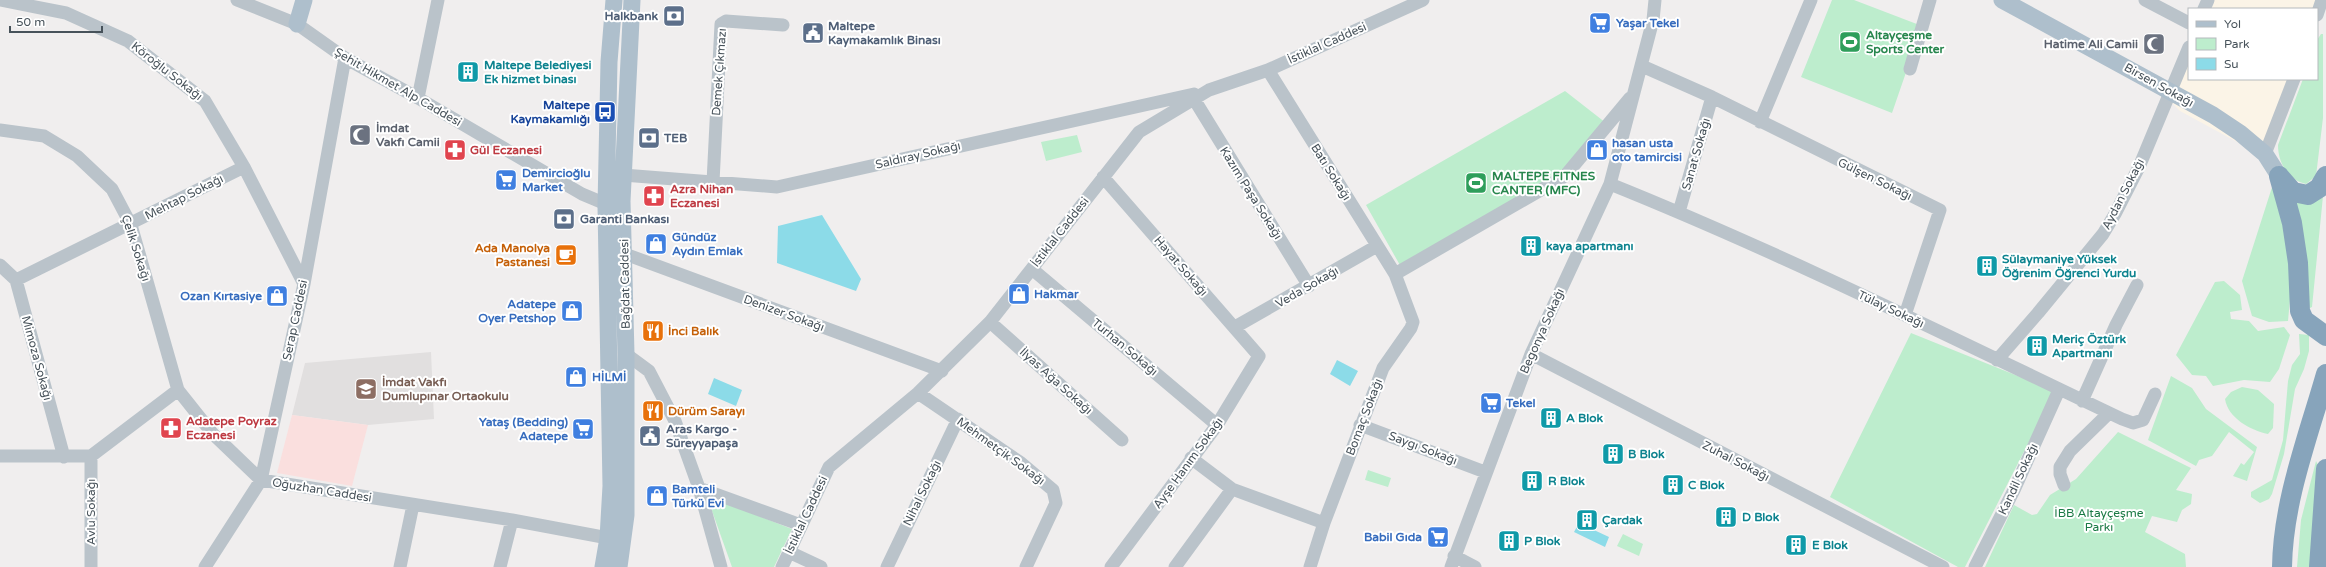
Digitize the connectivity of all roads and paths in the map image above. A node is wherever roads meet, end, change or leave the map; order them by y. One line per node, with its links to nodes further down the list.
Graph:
1 (0, 0): 33 (street, Köroğlu Sokağı)
2 (236, 0): 16 (street, Şehit Hikmet Alp Caddesi)
3 (304, 0): 16 (main road)
4 (438, 0): 28 (street)
5 (614, 0): 40 (main road, Bağdat Caddesi)
6 (632, 0): 34 (main road, Bağdat Caddesi)
7 (1423, 0): 22 (street, İstiklal Caddesi)
8 (1655, 0): 20 (street, Begonya Sokağı)
9 (1811, 0): 30 (street)
10 (1930, 0): 21 (street)
11 (2002, 0): 25 (main road, Birsen Sokağı)
12 (2145, 0): 15 (street)
13 (2322, 0): 14 (street)
14 (2318, 12)
15 (2188, 22)
16 (297, 24): 19 (street, Şehit Hikmet Alp Caddesi)
17 (783, 25): 38 (street, Demek Çıkmazı)
18 (2188, 49): 25 (street, Aydan Sokağı)
19 (345, 58): 28 (street, Şehit Hikmet Alp Caddesi); 50 (street, Serap Caddesi)
20 (1642, 66): 26 (street, Begonya Sokağı); 27 (street, Gülşen Sokağı)
21 (1910, 69)
22 (1268, 70): 24 (street, İstiklal Caddesi); 44 (street, Batı Sokağı)
23 (2294, 80): 32 (street)
24 (1209, 90): 29 (street, İstiklal Caddesi); 38 (street, Saldıray Sokağı)
25 (2171, 90): 32 (main road, Birsen Sokağı); 60 (street, Aydan Sokağı)
26 (1633, 95): 39 (street, Begonya Sokağı); 48 (street, Begonya Sokağı)
27 (1712, 97): 30 (street, Gülşen Sokağı); 42 (street, Sanat Sokağı)
28 (418, 98): 40 (street, Şehit Hikmet Alp Caddesi)
29 (1194, 99): 37 (street, İstiklal Caddesi); 52 (street, Kazım Paşa Sokağı)
30 (1760, 122): 53 (street, Gülşen Sokağı)
31 (0, 130): 43 (street, Çelik Sokağı)
32 (2265, 154): 35 (main road, Birsen Sokağı)
33 (244, 167): 43 (street, Mehtap Sokağı); 50 (street, Köroğlu Sokağı)
34 (623, 175): 38 (street, Saldıray Sokağı); 41 (main road, Bağdat Caddesi)
35 (2279, 176): 36 (highway); 56 (highway)
36 (2326, 176)
37 (1103, 177): 47 (street, İstiklal Caddesi); 55 (street, Hayat Sokağı)
38 (713, 182)
39 (1610, 184): 42 (street, Tülay Sokağı); 58 (street, Begonya Sokağı)
40 (606, 206): 41 (street, Şehit Hikmet Alp Caddesi); 87 (main road, Bağdat Caddesi)
41 (623, 209): 45 (main road, Bağdat Caddesi)
42 (1679, 212): 53 (street, Tülay Sokağı)
43 (130, 224): 49 (street, Mehtap Sokağı); 63 (street, Çelik Sokağı)
44 (1377, 246): 48 (street, Batı Sokağı); 52 (street, Veda Sokağı)
45 (625, 254): 57 (main road, Bağdat Caddesi); 61 (street, Denizer Sokağı)
46 (0, 265): 49 (street)
47 (1032, 269): 54 (street, İstiklal Caddesi); 70 (street, Turhan Sokağı)
48 (1395, 274): 71 (street, Bomaç Sokağı)
49 (16, 280): 75 (street, Mimoza Sokağı)
50 (304, 284): 79 (street, Serap Caddesi)
51 (2138, 285): 67 (street)
52 (1309, 286): 55 (street, Veda Sokağı)
53 (1905, 315): 60 (street, Tülay Sokağı)
54 (990, 322): 61 (street, İstiklal Caddesi); 72 (street, İlyas Ağa Sokağı)
55 (1235, 327): 59 (street, Hayat Sokağı)
56 (2326, 336)
57 (626, 354): 81 (street); 95 (main road, Bağdat Caddesi)
58 (1531, 354): 78 (street, Begonya Sokağı); 105 (street, Zuhal Sokağı)
59 (1259, 356): 70 (street, Ayşe Hanım Sokağı)
60 (1997, 360): 64 (street, Tülay Sokağı)
61 (942, 372): 65 (street, İstiklal Caddesi)
62 (2326, 374): 107 (highway)
63 (178, 390): 74 (street); 79 (street, Oğuzhan Caddesi)
64 (2059, 390): 67 (street, Tülay Sokağı); 106 (street, Kandil Sokağı)
65 (918, 394): 69 (street, Mehmetçik Sokağı); 86 (street, İstiklal Caddesi)
66 (2155, 394): 68 (street, Tülay Sokağı)
67 (2082, 401): 68 (street, Tülay Sokağı)
68 (2109, 413): 80 (street)
69 (958, 419): 99 (street, Nihal Sokağı); 100 (street, Mehmetçik Sokağı)
70 (1217, 425): 76 (street, Ayşe Hanım Sokağı)
71 (1360, 425): 78 (street, Saygı Sokağı); 85 (street, Bomaç Sokağı)
72 (1122, 440)
73 (0, 456): 75 (street)
74 (91, 456): 75 (street); 90 (street, Avlu Sokağı)
75 (64, 457)
76 (1191, 458): 82 (street); 101 (street, Ayşe Hanım Sokağı)
77 (2326, 469): 108 (highway)
78 (1485, 472): 89 (street, Begonya Sokağı)
79 (261, 480): 83 (street, Oğuzhan Caddesi); 91 (street, Serap Caddesi)
80 (2064, 485)
81 (700, 488): 86 (street); 96 (street)
82 (1232, 490): 85 (street); 102 (street)
83 (413, 505): 84 (street, Oğuzhan Caddesi); 92 (street)
84 (512, 520): 87 (street, Oğuzhan Caddesi); 93 (street)
85 (1324, 523): 103 (street, Bomaç Sokağı)
86 (801, 525): 88 (street, İstiklal Caddesi)
87 (608, 538): 94 (main road, Bağdat Caddesi)
88 (789, 552): 97 (street, İstiklal Caddesi); 98 (street)
89 (1453, 562): 104 (street)
90 (91, 567)
91 (205, 567)
92 (400, 567)
93 (500, 567)
94 (602, 567)
95 (620, 567)
96 (721, 567)
97 (782, 567)
98 (821, 567)
99 (887, 567)
100 (1026, 567)
101 (1111, 567)
102 (1175, 567)
103 (1310, 567)
104 (1475, 567)
105 (1943, 567)
106 (1975, 567)
107 (2282, 567)
108 (2319, 567)

